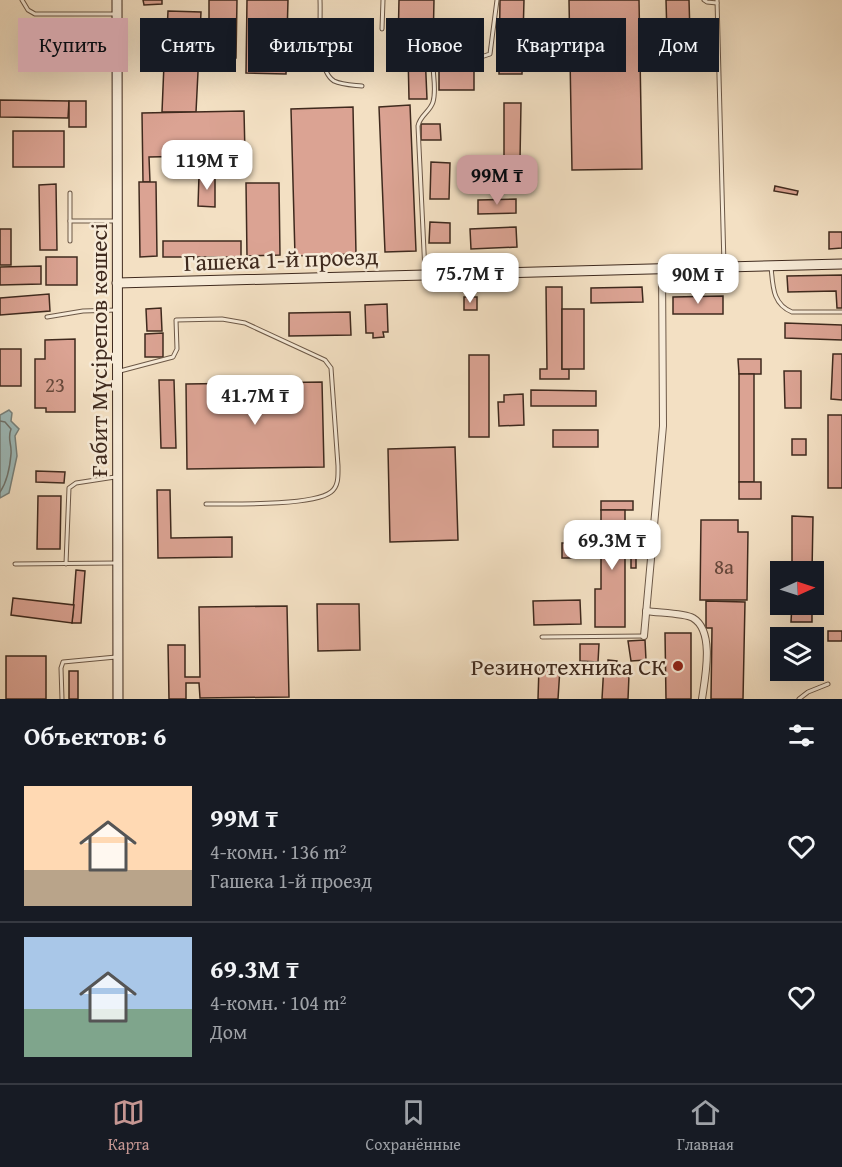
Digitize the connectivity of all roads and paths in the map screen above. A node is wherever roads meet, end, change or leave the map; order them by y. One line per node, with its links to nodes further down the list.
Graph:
1 (22, 0): 8 (lane)
2 (117, 0): 8 (main road, Ғабит Мүсірепов көшесі)
3 (320, 0): 10 (lane)
4 (383, 0): 9 (lane)
5 (498, 0): 19 (lane)
6 (704, 0): 7 (lane)
7 (717, 2): 17 (lane)
8 (117, 14): 13 (main road, Ғабит Мүсірепов көшесі)
9 (382, 29)
10 (362, 86)
11 (70, 192): 12 (lane)
12 (70, 221): 13 (lane); 14 (lane)
13 (117, 221): 20 (main road, Ғабит Мүсірепов көшесі)
14 (70, 241)
15 (842, 264): 16 (main road, Гашека 1-й проезд)
16 (771, 265): 17 (main road, Гашека 1-й проезд); 22 (lane)
17 (724, 267): 18 (main road, Гашека 1-й проезд)
18 (662, 268): 19 (main road, Гашека 1-й проезд); 30 (street)
19 (425, 274): 20 (main road, Гашека 1-й проезд)
20 (117, 283): 21 (main road, Ғабит Мүсірепов көшесі)
21 (117, 310): 23 (lane); 24 (main road, Ғабит Мүсірепов көшесі)
22 (842, 312)
23 (47, 317)
24 (117, 372): 25 (main road, Ғабит Мүсірепов көшесі); 26 (lane)
25 (117, 477): 27 (main road, Ғабит Мүсірепов көшесі); 29 (lane)
26 (206, 504)
27 (118, 563): 29 (lane); 33 (main road, Ғабит Мүсірепов көшесі)
28 (15, 564): 29 (lane)
29 (66, 564)
30 (646, 611): 31 (street); 37 (street)
31 (644, 636): 32 (lane)
32 (542, 637)
33 (118, 657): 35 (lane); 36 (main road, Ғабит Мүсірепов көшесі)
34 (828, 684): 38 (lane)
35 (62, 699)
36 (118, 699)
37 (702, 699)
38 (800, 699)

